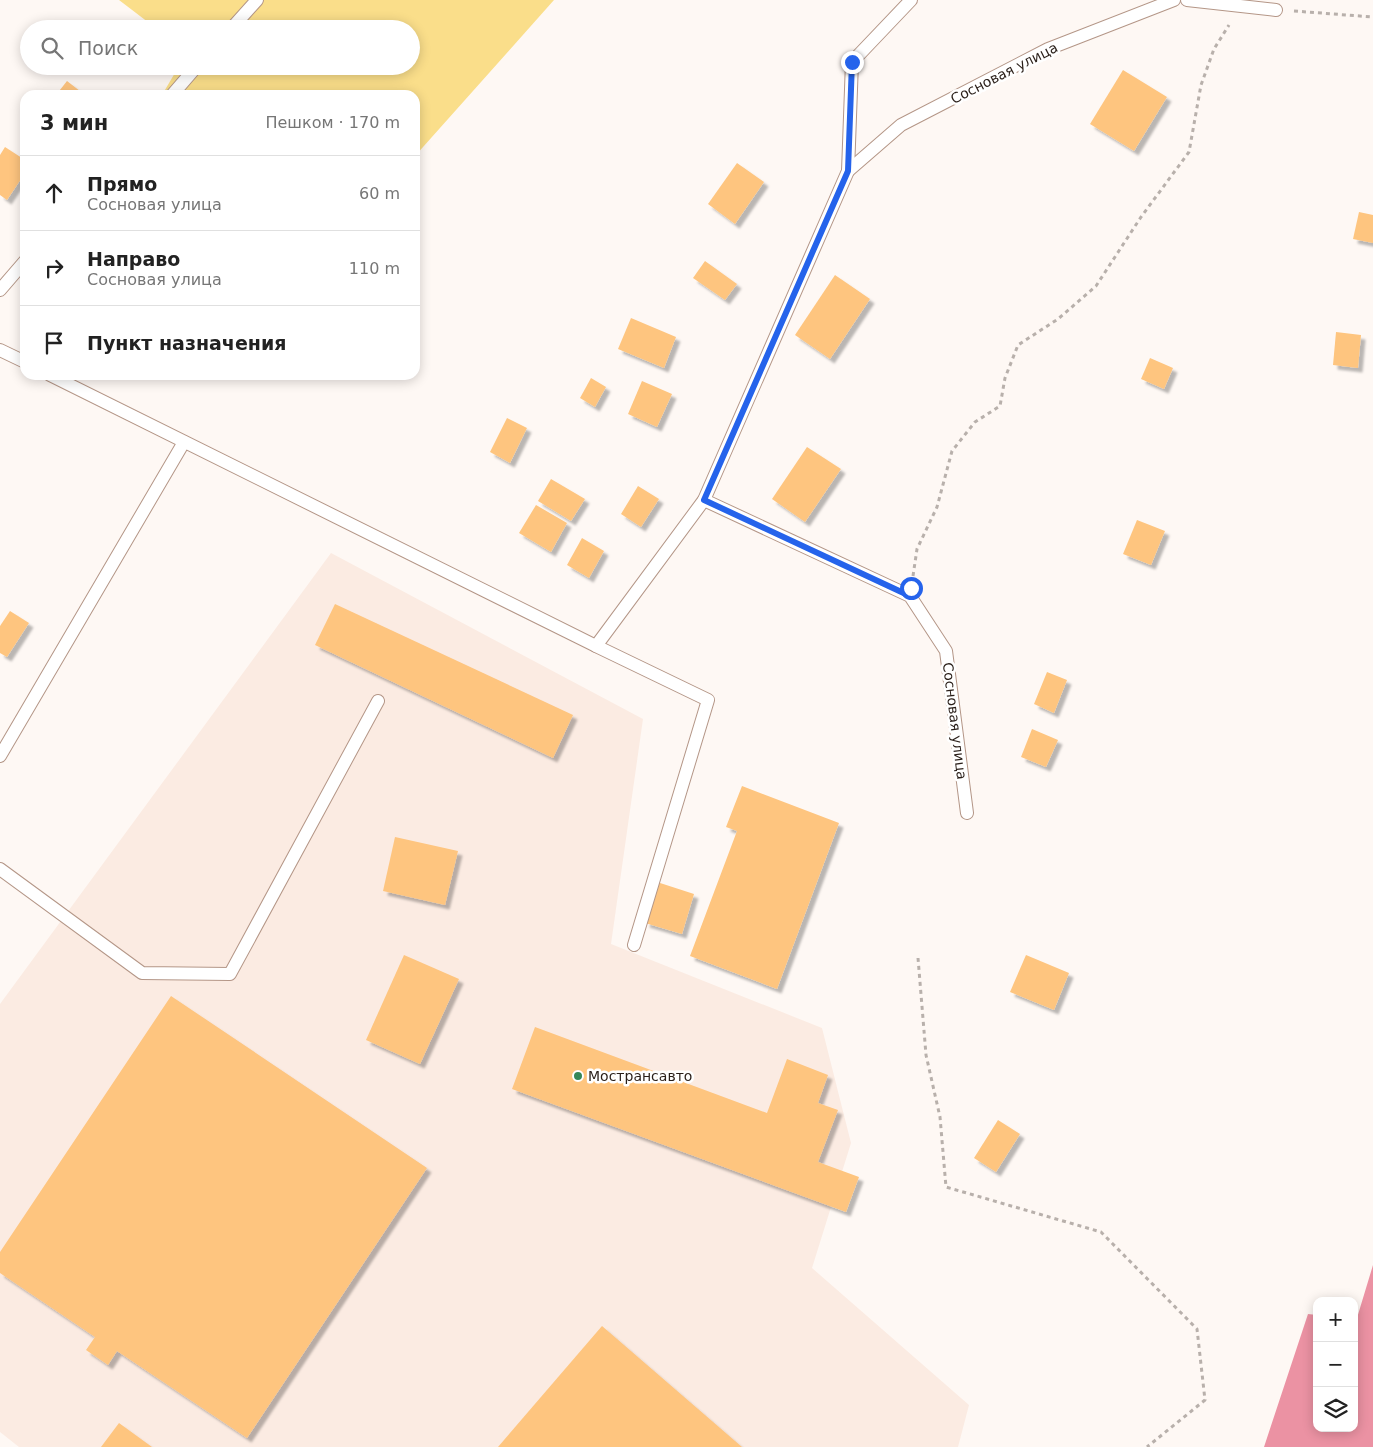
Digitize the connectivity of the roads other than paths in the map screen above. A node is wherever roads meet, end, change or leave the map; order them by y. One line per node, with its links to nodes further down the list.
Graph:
1 (257, 0): 6 (lane)
2 (910, 0): 9 (lane, Сосновая улица)
3 (1174, 0): 9 (lane, Сосновая улица)
4 (1187, 0): 5 (lane)
5 (1276, 10)
6 (239, 20)
7 (189, 75): 8 (lane)
8 (176, 90)
9 (848, 171): 16 (lane, Сосновая улица)
10 (20, 267): 11 (lane)
11 (0, 290)
12 (0, 350): 13 (lane)
13 (20, 360)
14 (60, 380): 15 (lane)
15 (184, 442): 17 (lane); 19 (lane)
16 (704, 500): 17 (lane, Сосновая улица); 20 (lane, Сосновая улица)
17 (596, 646): 22 (lane)
18 (378, 701): 21 (lane)
19 (0, 756)
20 (967, 813)
21 (0, 868)
22 (634, 945)

